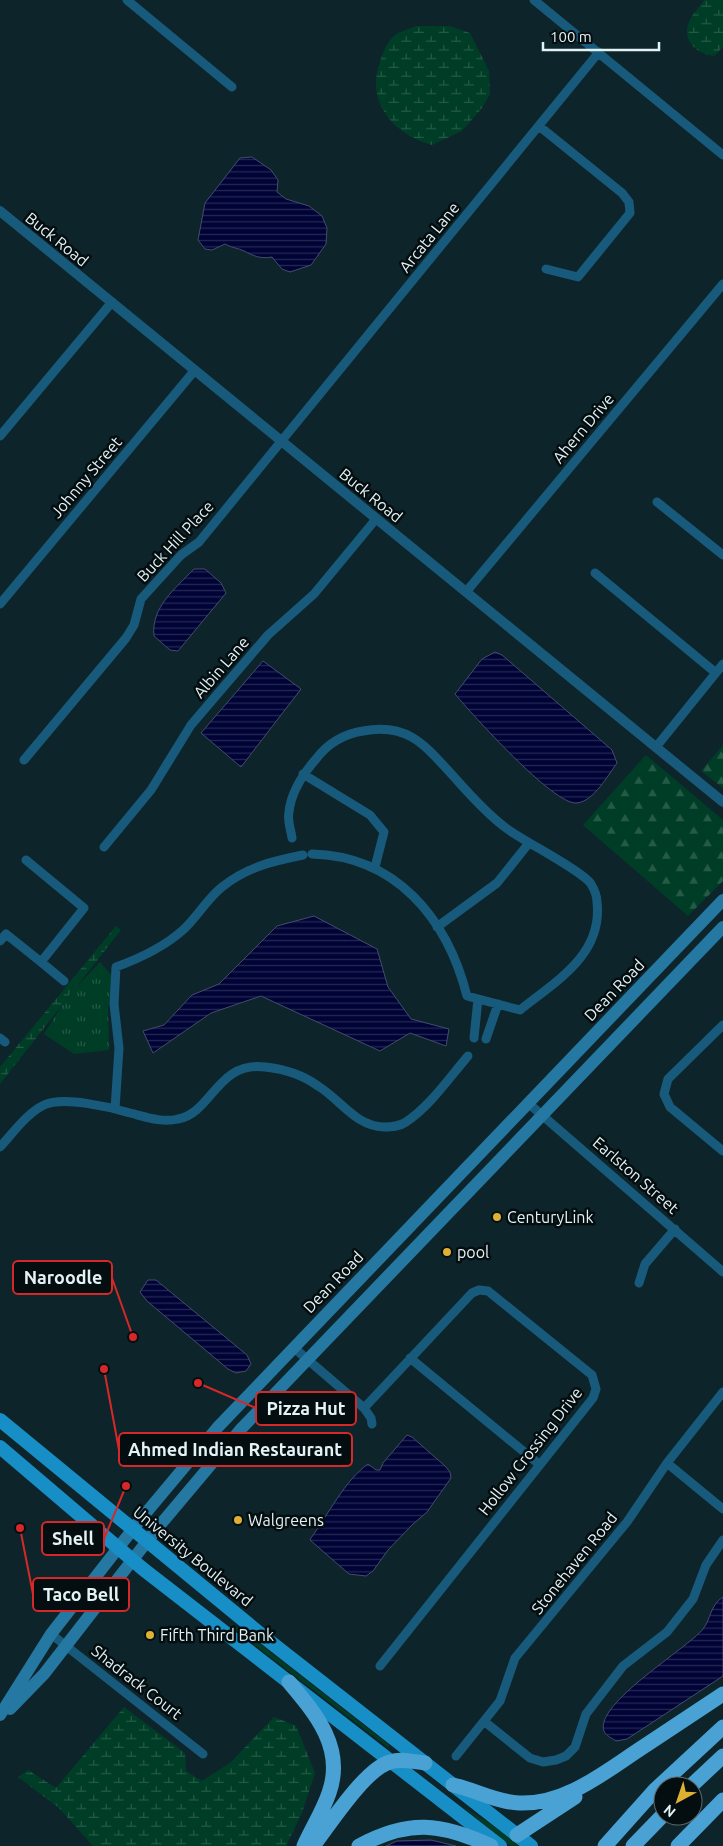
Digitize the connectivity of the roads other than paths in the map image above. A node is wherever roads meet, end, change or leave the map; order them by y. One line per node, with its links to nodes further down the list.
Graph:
1 (127, 0): 4 (street)
2 (534, 0): 3 (street)
3 (599, 52): 5 (street, Arcata Lane); 6 (street)
4 (232, 87)
5 (539, 126): 8 (street); 13 (street, Arcata Lane)
6 (723, 156)
7 (0, 211): 10 (street, Buck Road)
8 (546, 269)
9 (723, 284): 18 (street, Ahern Drive)
10 (112, 302): 11 (street, Buck Road); 12 (street)
11 (195, 370): 13 (street, Buck Road); 19 (street, Johnny Street)
12 (0, 436)
13 (282, 442): 15 (street, Buck Road); 23 (street, Buck Hill Place)
14 (657, 502): 16 (street)
15 (376, 519): 18 (street, Buck Road); 28 (street, Albin Lane)
16 (723, 555)
17 (595, 573): 21 (street)
18 (466, 592): 22 (street, Buck Road)
19 (0, 604)
20 (723, 664): 21 (street)
21 (716, 672): 22 (street)
22 (656, 747): 25 (street, Buck Road)
23 (24, 760)
24 (303, 774): 26 (street); 27 (street); 30 (street)
25 (723, 802)
26 (292, 838)
27 (529, 843): 32 (street); 38 (street)
28 (104, 847)
29 (26, 860): 35 (street)
30 (375, 867): 32 (street); 44 (street)
31 (723, 900): 43 (main road, Dean Road)
32 (437, 927): 37 (street)
33 (723, 927): 45 (main road)
34 (2, 935): 35 (street)
35 (41, 962): 36 (street)
36 (64, 981)
37 (478, 999): 38 (street); 40 (street)
38 (498, 1004): 41 (street)
39 (721, 1032): 47 (street)
40 (474, 1038)
41 (486, 1039)
42 (468, 1056): 44 (street)
43 (528, 1103): 45 (street, Earlston Street); 51 (main road, Dean Road)
44 (115, 1109): 46 (street)
45 (542, 1115): 48 (street, Earlston Street); 53 (main road)
46 (0, 1147)
47 (723, 1150)
48 (675, 1229): 49 (street, Earlston Street); 50 (street)
49 (723, 1272)
50 (639, 1283)
51 (293, 1347): 53 (street); 62 (main road, Dean Road)
52 (410, 1358): 55 (street, Hollow Crossing Drive); 60 (street); 60 (street, Hollow Crossing Drive)
53 (307, 1360): 55 (street); 64 (main road)
54 (723, 1392): 59 (street, Stonehaven Road)
55 (364, 1408): 57 (street)
56 (0, 1420): 62 (main road, University Boulevard)
57 (372, 1424)
58 (0, 1447): 65 (main road)
59 (667, 1463): 61 (street); 74 (street, Stonehaven Road)
60 (540, 1465): 69 (street, Hollow Crossing Drive)
61 (723, 1509)
62 (132, 1529): 64 (main road, University Boulevard); 65 (main road, Dean Road)
63 (723, 1540): 74 (street)
64 (147, 1542): 66 (main road); 80 (main road, University Boulevard)
65 (118, 1548): 66 (main road); 67 (main road, Dean Road)
66 (133, 1560): 68 (main road); 70 (main road)
67 (51, 1634): 68 (street, Shadrack Court); 72 (main road, Dean Road)
68 (66, 1646): 73 (main road); 76 (street, Shadrack Court)
69 (380, 1666)
70 (289, 1682): 79 (main road); 87 (highway)
71 (723, 1694): 82 (highway)
72 (0, 1715)
73 (0, 1720)
74 (485, 1722): 77 (street, Stonehaven Road)
75 (723, 1726): 93 (highway)
76 (203, 1754)
77 (456, 1756)
78 (723, 1756): 81 (highway)
79 (391, 1761): 80 (highway); 88 (highway); 91 (main road)
80 (425, 1763): 83 (main road, University Boulevard)
81 (702, 1776)
82 (588, 1783): 83 (highway); 86 (highway)
83 (453, 1785): 86 (main road, University Boulevard)
84 (723, 1800): 95 (highway)
85 (653, 1825): 94 (highway)
86 (517, 1835): 92 (main road, University Boulevard)
87 (304, 1846)
88 (312, 1846)
89 (360, 1846): 90 (highway)
90 (491, 1846)
91 (500, 1846)
92 (531, 1846)
93 (605, 1846)
94 (633, 1846)
95 (678, 1846)

